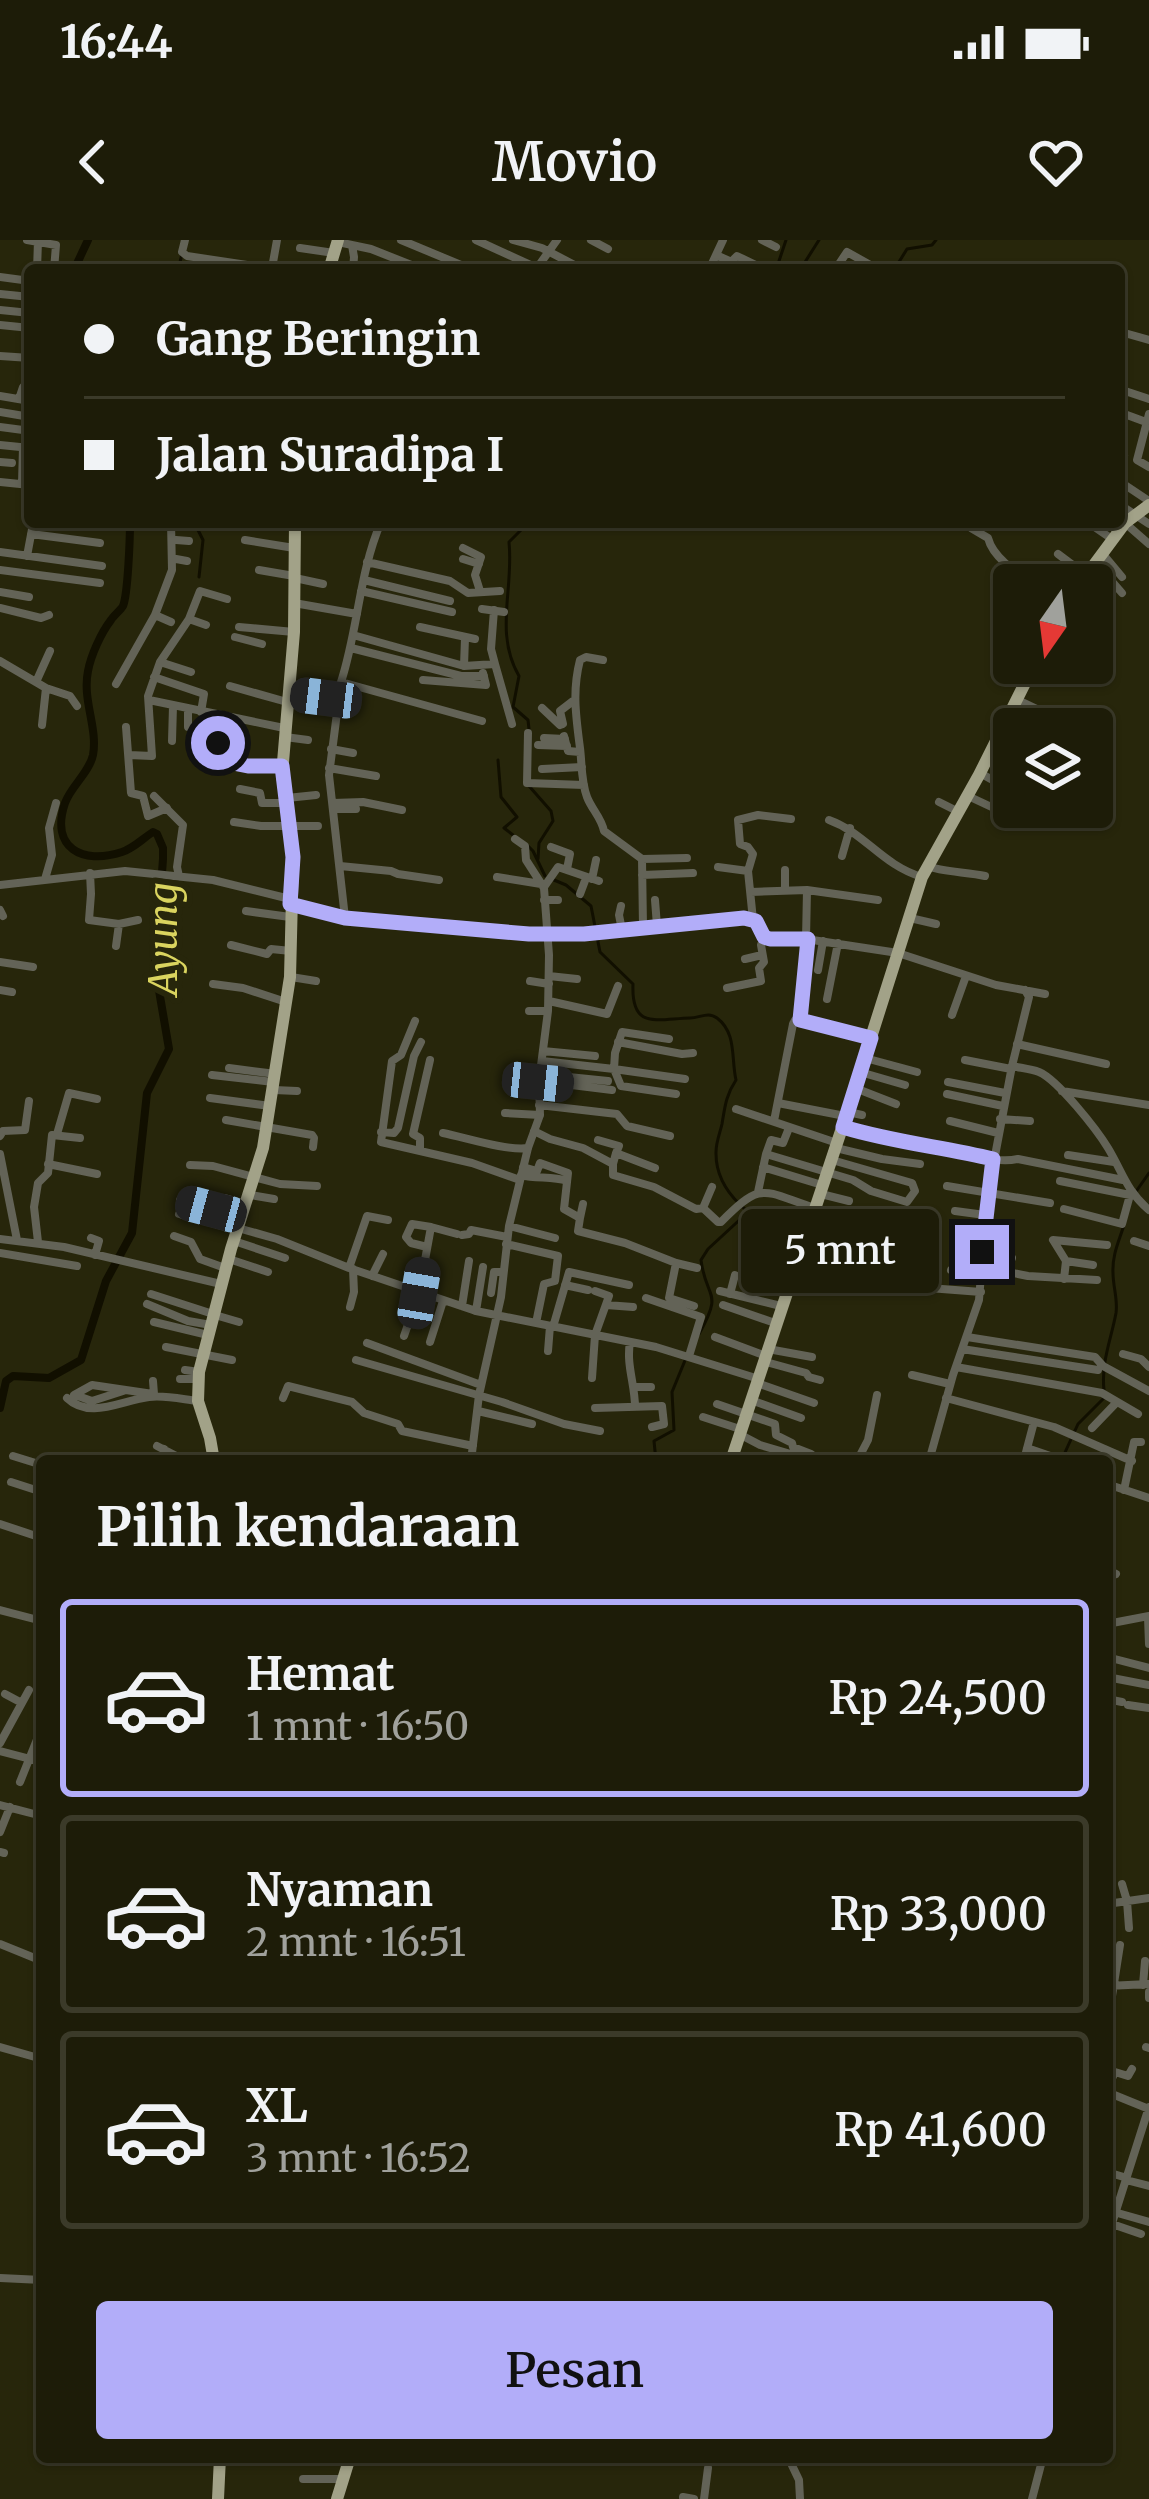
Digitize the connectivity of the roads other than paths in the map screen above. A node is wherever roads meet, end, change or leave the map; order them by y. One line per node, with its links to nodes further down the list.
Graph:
1 (27, 240): 10 (street)
2 (185, 240): 18 (street)
3 (401, 240): 20 (street)
4 (476, 240): 21 (street)
5 (512, 240): 15 (street)
6 (557, 240): 15 (street)
7 (591, 240): 14 (street)
8 (723, 240): 16 (street)
9 (762, 240): 12 (street)
10 (38, 241): 17 (street)
11 (341, 245): 13 (street); 19 (street)
12 (776, 247)
13 (300, 248)
14 (608, 249)
15 (549, 252): 22 (street); 23 (street)
16 (716, 255): 24 (street); 25 (street)
17 (54, 264)
18 (242, 264)
19 (409, 264)
20 (459, 264)
21 (526, 264)
22 (540, 264)
23 (572, 264)
24 (712, 264)
25 (730, 264)
26 (839, 264): 27 (street)
27 (868, 264)
28 (1126, 416): 29 (street)
29 (1148, 418): 34 (street)
30 (0, 427): 31 (street)
31 (23, 430)
32 (0, 462): 33 (street)
33 (12, 463)
34 (1149, 467)
35 (1143, 509): 36 (street); 49 (street)
36 (1149, 524)
37 (172, 528): 44 (street)
38 (295, 528): 50 (main road)
39 (379, 528): 56 (street)
40 (971, 528): 57 (street)
41 (1096, 528): 45 (street)
42 (1123, 528): 45 (main road)
43 (32, 529): 48 (street); 54 (street)
44 (174, 537): 47 (street); 73 (street)
45 (1112, 539): 55 (main road)
46 (245, 540): 50 (street)
47 (189, 541)
48 (100, 542)
49 (1149, 544)
50 (294, 548): 63 (main road)
51 (0, 552): 54 (street)
52 (463, 553): 68 (street)
53 (1058, 554): 58 (street)
54 (27, 556): 60 (street)
55 (1099, 557): 59 (main road); 64 (street); 71 (street)
56 (367, 562): 67 (street); 68 (street)
57 (1007, 564)
58 (1066, 564)
59 (1094, 564)
60 (102, 566)
61 (0, 570): 65 (street)
62 (260, 570): 63 (street)
63 (294, 577): 66 (street); 76 (main road)
64 (1122, 577)
65 (100, 583)
66 (323, 584)
67 (363, 586): 77 (street); 80 (street)
68 (480, 591): 69 (street)
69 (500, 591)
70 (0, 592): 72 (street)
71 (1122, 593)
72 (29, 597)
73 (162, 597): 75 (street); 82 (street)
74 (227, 599): 83 (street)
75 (176, 602)
76 (294, 602): 80 (street); 89 (main road)
77 (451, 606)
78 (0, 608): 81 (street)
79 (482, 608): 99 (street)
80 (357, 614): 90 (street)
81 (49, 615)
82 (154, 615): 84 (street); 107 (street)
83 (189, 619): 85 (street); 92 (street)
84 (171, 622)
85 (206, 625)
86 (239, 627): 88 (street)
87 (420, 627): 100 (street)
88 (266, 630): 89 (street); 91 (street)
89 (294, 632): 111 (main road)
90 (353, 634): 94 (street); 100 (street)
91 (235, 638)
92 (177, 639): 93 (street); 98 (street)
93 (190, 644)
94 (351, 648): 101 (street); 106 (street)
95 (50, 651): 105 (street)
96 (603, 660): 115 (street)
97 (0, 661): 105 (street)
98 (160, 662): 102 (street); 103 (street)
99 (495, 664): 101 (street); 125 (street)
100 (464, 666): 101 (street)
101 (483, 671): 104 (street)
102 (191, 673)
103 (154, 677): 113 (street); 122 (street)
104 (422, 680)
105 (36, 682): 110 (street)
106 (341, 682): 124 (street); 134 (street)
107 (116, 684)
108 (1025, 684): 114 (main road)
109 (230, 686): 111 (street)
110 (46, 688): 116 (street); 126 (street)
111 (288, 698): 112 (street); 129 (main road)
112 (326, 698)
113 (149, 700): 117 (street); 138 (street)
114 (1018, 700): 119 (main road); 120 (street)
115 (573, 701): 118 (street); 136 (street)
116 (77, 706)
117 (173, 706): 121 (street); 132 (street)
118 (542, 708)
119 (1014, 708)
120 (1036, 708)
121 (188, 710): 122 (street); 128 (street)
122 (201, 712): 123 (street)
123 (225, 718): 129 (street); 139 (street)
124 (482, 721)
125 (512, 724)
126 (42, 725)
127 (126, 727): 138 (street)
128 (212, 732)
129 (284, 733): 131 (street); 139 (main road)
130 (529, 734): 147 (street)
131 (308, 740)
132 (172, 741)
133 (541, 741): 136 (street)
134 (331, 749): 137 (street); 142 (street)
135 (993, 749): 144 (main road)
136 (580, 752): 140 (street)
137 (353, 753)
138 (129, 755): 156 (street)
139 (282, 766): 152 (main road)
140 (582, 766): 143 (street); 147 (street)
141 (965, 766): 144 (street)
142 (329, 769): 145 (street); 155 (street)
143 (542, 769)
144 (980, 774): 146 (street); 151 (main road)
145 (376, 776)
146 (993, 780)
147 (584, 785): 171 (street)
148 (240, 789): 152 (street)
149 (316, 795): 152 (street)
150 (154, 796): 156 (street)
151 (968, 796): 157 (street); 160 (main road)
152 (285, 800): 165 (main road)
153 (939, 802): 160 (street)
154 (56, 803): 186 (street)
155 (334, 806): 158 (street); 159 (street); 173 (street)
156 (167, 808): 181 (street)
157 (993, 808)
158 (356, 809)
159 (402, 810)
160 (958, 812): 178 (main road)
161 (791, 820): 177 (street)
162 (829, 820): 166 (street)
163 (234, 822): 165 (street)
164 (318, 826): 165 (street)
165 (289, 827): 198 (main road)
166 (850, 829): 169 (street); 178 (street)
167 (514, 838): 188 (street)
168 (550, 847): 175 (street)
169 (842, 856)
170 (687, 858): 171 (street)
171 (642, 859): 183 (street)
172 (596, 860): 182 (street)
173 (340, 866): 187 (street); 201 (street)
174 (718, 867): 177 (street)
175 (567, 869): 182 (street); 188 (street)
176 (785, 870): 190 (street)
177 (748, 871): 192 (street)
178 (925, 871): 184 (street); 202 (main road)
179 (90, 873): 181 (street); 186 (street); 205 (street)
180 (693, 873): 183 (street)
181 (176, 875): 198 (street)
182 (587, 875): 193 (street)
183 (642, 875): 208 (street)
184 (985, 876)
185 (497, 877): 188 (street)
186 (45, 879): 189 (street)
187 (439, 880)
188 (546, 882): 197 (street)
189 (0, 885)
190 (785, 890): 191 (street); 192 (street)
191 (807, 890): 196 (street); 212 (street)
192 (751, 892): 204 (street)
193 (580, 894)
194 (558, 900): 197 (street)
195 (655, 900): 207 (street)
196 (878, 900)
197 (544, 901): 210 (street)
198 (290, 906): 200 (street); 201 (street); 216 (main road)
199 (620, 906): 209 (street)
200 (246, 911)
201 (345, 918): 210 (street)
202 (908, 918): 206 (street); 217 (main road)
203 (138, 920): 205 (street)
204 (754, 920): 207 (street); 211 (street)
205 (119, 924): 215 (street)
206 (936, 924)
207 (657, 926): 208 (street)
208 (643, 927): 209 (street)
209 (622, 930): 210 (street)
210 (548, 934): 227 (street)
211 (764, 937): 212 (street); 218 (street)
212 (813, 940): 213 (street); 219 (street); 223 (street); 244 (street)
213 (838, 943): 217 (street); 237 (street)
214 (231, 945): 216 (street)
215 (116, 946)
216 (292, 951): 225 (main road)
217 (898, 953): 224 (street); 245 (main road)
218 (762, 955): 220 (street); 232 (street)
219 (813, 956)
220 (745, 959)
221 (0, 962): 222 (street)
222 (33, 967)
223 (818, 970)
224 (966, 976): 234 (street); 242 (street)
225 (290, 977): 228 (street); 238 (main road)
226 (577, 979): 227 (street)
227 (549, 980): 229 (street); 239 (street)
228 (316, 981)
229 (530, 981)
230 (213, 984): 238 (street)
231 (618, 986): 239 (street)
232 (728, 988)
233 (0, 990): 235 (street)
234 (1025, 990): 236 (street); 249 (street)
235 (12, 992)
236 (1045, 994)
237 (827, 999)
238 (287, 1002): 264 (main road)
239 (549, 1006): 240 (street); 251 (street)
240 (529, 1011)
241 (781, 1011): 244 (street)
242 (952, 1015)
243 (415, 1022): 295 (street)
244 (796, 1022): 245 (street); 277 (street)
245 (871, 1038): 256 (main road)
246 (669, 1039): 248 (street)
247 (421, 1042): 295 (street)
248 (618, 1042): 250 (street); 259 (street)
249 (1017, 1044): 255 (street); 257 (street)
250 (693, 1053)
251 (542, 1056): 252 (street); 259 (street); 262 (street)
252 (595, 1056)
253 (430, 1060): 305 (street)
254 (965, 1060): 257 (street)
255 (1106, 1064)
256 (863, 1065): 260 (street); 267 (street); 268 (main road)
257 (1012, 1067): 269 (street); 271 (street)
258 (230, 1068): 264 (street)
259 (614, 1069): 263 (street); 272 (street)
260 (917, 1072)
261 (212, 1075): 264 (street)
262 (539, 1078): 266 (street); 283 (street)
263 (685, 1079)
264 (275, 1082): 270 (street); 279 (main road)
265 (948, 1082): 271 (street)
266 (610, 1085)
267 (905, 1085)
268 (855, 1088): 278 (street); 285 (main road)
269 (1060, 1090): 281 (street); 311 (street)
270 (297, 1091)
271 (1005, 1093): 280 (street)
272 (676, 1094)
273 (947, 1094): 280 (street)
274 (210, 1098): 279 (street)
275 (97, 1100): 298 (street)
276 (29, 1101): 299 (street)
277 (778, 1103): 285 (street); 288 (street)
278 (896, 1104)
279 (272, 1106): 293 (main road)
280 (1003, 1106): 286 (street)
281 (1149, 1106)
282 (736, 1109): 288 (street)
283 (539, 1110): 284 (street); 291 (street); 294 (street)
284 (505, 1113)
285 (850, 1118): 310 (street); 317 (main road)
286 (1000, 1119): 290 (street); 297 (street)
287 (226, 1120): 293 (street)
288 (774, 1121): 292 (street)
289 (950, 1121): 297 (street)
290 (1030, 1121)
291 (626, 1124): 300 (street); 307 (street)
292 (789, 1128): 308 (street); 317 (street)
293 (268, 1129): 303 (street); 320 (main road)
294 (535, 1131): 304 (street); 307 (street)
295 (381, 1132): 305 (street)
296 (443, 1133): 304 (street)
297 (998, 1133): 310 (street)
298 (57, 1134): 301 (street); 312 (street)
299 (0, 1136)
300 (670, 1136)
301 (80, 1138)
302 (598, 1140): 307 (street)
303 (313, 1147)
304 (528, 1148): 319 (street)
305 (420, 1150): 319 (street)
306 (0, 1154): 330 (street)
307 (616, 1154): 316 (street); 337 (street)
308 (766, 1154): 315 (street); 317 (street)
309 (1068, 1155): 311 (street)
310 (993, 1159): 321 (street); 328 (street)
311 (1115, 1162): 321 (street)
312 (48, 1164): 318 (street); 357 (street)
313 (920, 1164): 317 (street)
314 (190, 1165): 320 (street)
315 (763, 1167): 317 (street); 327 (street)
316 (655, 1168)
317 (830, 1168): 317 (street); 334 (street); 338 (main road)
318 (97, 1174)
319 (521, 1174): 322 (street); 322 (street); 350 (street)
320 (254, 1178): 324 (street); 345 (main road)
321 (1123, 1180): 329 (street)
322 (567, 1181): 344 (street)
323 (1060, 1181): 329 (street)
324 (317, 1186)
325 (947, 1186): 328 (street)
326 (712, 1187): 337 (street)
327 (758, 1192): 337 (street); 338 (street)
328 (988, 1192): 335 (street); 343 (street)
329 (1130, 1194): 339 (street); 340 (street)
330 (5, 1198): 355 (street)
331 (225, 1198): 345 (street)
332 (274, 1199): 345 (street)
333 (180, 1201): 345 (street)
334 (849, 1201)
335 (1050, 1203)
336 (583, 1204): 344 (street)
337 (703, 1208)
338 (816, 1208): 378 (main road)
339 (1064, 1209)
340 (1149, 1210)
341 (956, 1211): 343 (street)
342 (179, 1214): 345 (street)
343 (985, 1216): 361 (street)
344 (580, 1218): 371 (street)
345 (241, 1219): 366 (street); 372 (main road); 377 (street)
346 (388, 1220): 377 (street)
347 (430, 1227): 350 (street); 360 (street); 360 (street)
348 (886, 1233): 392 (street)
349 (174, 1236): 372 (street)
350 (507, 1236): 352 (street); 382 (street); 389 (street)
351 (91, 1238): 365 (street)
352 (555, 1238)
353 (0, 1239): 355 (street)
354 (963, 1239): 361 (street)
355 (17, 1240): 357 (street)
356 (1134, 1240): 359 (street)
357 (38, 1242): 365 (street)
358 (1107, 1245): 370 (street)
359 (1149, 1246)
360 (427, 1247): 393 (street)
361 (982, 1247): 367 (street); 380 (street)
362 (746, 1251): 378 (street)
363 (0, 1253): 374 (street)
364 (383, 1254): 384 (street)
365 (95, 1255): 388 (street)
366 (285, 1258)
367 (1012, 1258)
368 (960, 1260): 380 (street)
369 (469, 1261): 401 (street)
370 (1066, 1262): 373 (street); 385 (street)
371 (676, 1263): 376 (street); 402 (street)
372 (227, 1264): 381 (street); 388 (main road)
373 (1093, 1265)
374 (77, 1266)
375 (483, 1267): 406 (street)
376 (697, 1268)
377 (351, 1269): 384 (street); 404 (street)
378 (795, 1270): 403 (main road)
379 (951, 1270): 380 (street)
380 (982, 1270): 385 (street); 392 (street)
381 (268, 1272)
382 (503, 1272): 394 (street); 407 (street)
383 (735, 1275): 403 (street)
384 (372, 1276): 393 (street)
385 (1064, 1279): 387 (street)
386 (533, 1280): 389 (street)
387 (1097, 1280)
388 (223, 1284): 412 (main road)
389 (544, 1284): 410 (street)
390 (565, 1286): 391 (street); 399 (street); 413 (street)
391 (629, 1286)
392 (981, 1292): 417 (street)
393 (419, 1293): 397 (street); 415 (street)
394 (490, 1293)
395 (151, 1294): 412 (street)
396 (646, 1298): 428 (street)
397 (442, 1300): 401 (street); 419 (street)
398 (147, 1304): 412 (street)
399 (607, 1304): 405 (street); 414 (street)
400 (723, 1305): 411 (street)
401 (462, 1306): 406 (street)
402 (694, 1306)
403 (783, 1306): 411 (main road)
404 (350, 1307)
405 (633, 1307)
406 (476, 1311): 407 (street)
407 (497, 1316): 410 (street); 443 (street)
408 (154, 1322): 412 (street)
409 (239, 1322): 412 (street)
410 (536, 1323): 413 (street)
411 (777, 1324): 427 (main road)
412 (211, 1326): 418 (street); 425 (main road)
413 (552, 1326): 414 (street); 424 (street)
414 (595, 1335): 420 (street); 436 (street)
415 (404, 1336)
416 (715, 1337): 427 (street)
417 (967, 1337): 423 (street); 444 (street)
418 (223, 1342)
419 (430, 1342)
420 (630, 1342): 428 (street); 441 (street)
421 (368, 1343): 443 (street)
422 (166, 1346): 425 (street)
423 (962, 1349): 432 (street); 434 (street)
424 (548, 1351)
425 (204, 1354): 430 (street); 449 (main road)
426 (1123, 1354): 433 (street)
427 (766, 1355): 429 (street); 437 (street); 439 (main road)
428 (689, 1356): 439 (street)
429 (812, 1357)
430 (232, 1360)
431 (356, 1360): 443 (street)
432 (956, 1367): 440 (street); 450 (street)
433 (1149, 1367)
434 (1098, 1370)
435 (912, 1375): 440 (street)
436 (592, 1378)
437 (820, 1380)
438 (153, 1381): 445 (street)
439 (758, 1381): 451 (street); 454 (main road)
440 (950, 1384): 448 (street)
441 (635, 1388): 442 (street); 453 (street)
442 (652, 1388)
443 (480, 1390): 456 (street); 464 (street)
444 (1149, 1391)
445 (157, 1395): 445 (street); 449 (street)
446 (877, 1395): 473 (street)
447 (283, 1398): 467 (street)
448 (946, 1399): 460 (street); 474 (street)
449 (198, 1401): 468 (main road)
450 (1117, 1402): 457 (street); 463 (street)
451 (814, 1403)
452 (717, 1404): 454 (street)
453 (635, 1407): 455 (street); 462 (street)
454 (749, 1407): 459 (street); 465 (main road); 472 (street)
455 (595, 1408)
456 (478, 1411): 461 (street); 467 (street)
457 (1138, 1414)
458 (703, 1417): 465 (street)
459 (801, 1418)
460 (1034, 1421): 475 (street); 477 (street)
461 (532, 1424)
462 (652, 1427)
463 (1092, 1428)
464 (600, 1431)
465 (741, 1432): 470 (main road); 471 (street)
466 (1142, 1442): 477 (street)
467 (472, 1446): 469 (street)
468 (213, 1455)
469 (471, 1455)
470 (733, 1455)
471 (802, 1455)
472 (807, 1455)
473 (860, 1455)
474 (931, 1455)
475 (1040, 1455)
476 (13, 1456): 478 (street)
477 (1132, 1461): 482 (street)
478 (36, 1463)
479 (11, 1483): 481 (street)
480 (1113, 1486): 482 (street)
481 (36, 1490)
482 (1124, 1490): 483 (street)
483 (1149, 1498)
484 (0, 1524): 485 (street)
485 (36, 1536)
486 (0, 1610): 488 (street)
487 (1148, 1617): 489 (street); 490 (street)
488 (36, 1620)
489 (1113, 1623)
490 (1148, 1644)
491 (1113, 1659): 492 (street)
492 (1149, 1668)
493 (1113, 1678): 494 (street)
494 (1149, 1685)
495 (28, 1690): 498 (street)
496 (5, 1694): 498 (street)
497 (1113, 1700): 499 (street)
498 (20, 1702): 501 (street)
499 (1149, 1708)
500 (36, 1740): 502 (street)
501 (1, 1741): 502 (street)
502 (27, 1759): 503 (street); 504 (street)
503 (36, 1761)
504 (20, 1782)
505 (5, 1806): 506 (street); 507 (street)
506 (36, 1814)
507 (1, 1826)
508 (1122, 1884): 510 (street)
509 (1149, 1898): 510 (street)
510 (1127, 1901): 511 (street); 512 (street)
511 (1113, 1903)
512 (1129, 1928)
513 (0, 1944): 515 (street)
514 (1120, 1945): 517 (street)
515 (36, 1959)
516 (1145, 1961): 519 (street)
517 (1113, 1974)
518 (1113, 1986): 519 (street)
519 (1147, 1990)
520 (0, 2047): 521 (street)
521 (36, 2057)
522 (1132, 2069): 523 (street)
523 (1113, 2077)
524 (1113, 2093): 525 (street)
525 (1149, 2108): 527 (street)
526 (1113, 2174): 527 (street)
527 (1127, 2179): 528 (street); 529 (street)
528 (1149, 2186)
529 (1113, 2210)
530 (1113, 2212): 531 (street)
531 (1148, 2222)
532 (1113, 2224): 533 (street)
533 (1142, 2234)
534 (0, 2278): 535 (street)
535 (36, 2280)
536 (220, 2463): 544 (main road)
537 (348, 2463): 542 (main road)
538 (791, 2463): 548 (street)
539 (1041, 2463): 549 (street)
540 (708, 2468): 547 (street)
541 (303, 2479): 542 (street)
542 (344, 2479): 545 (main road)
543 (683, 2497): 546 (street)
544 (218, 2499)
545 (337, 2499)
546 (694, 2499)
547 (704, 2499)
548 (800, 2499)
549 (1032, 2499)

